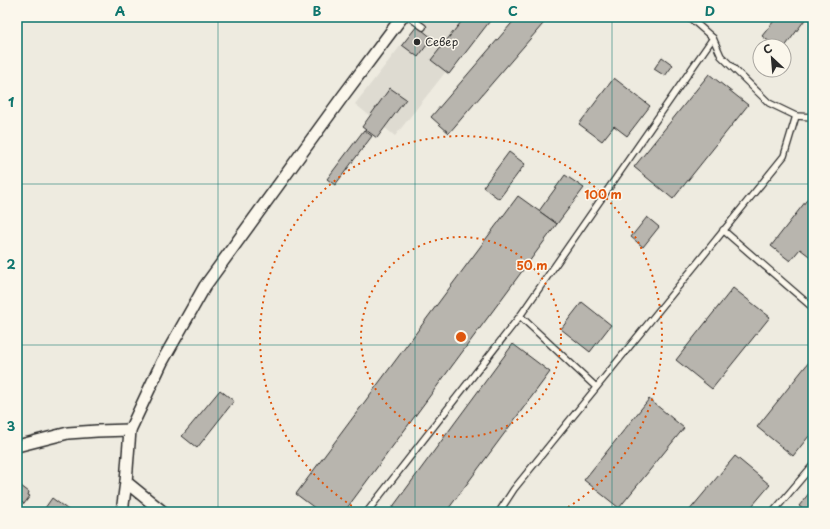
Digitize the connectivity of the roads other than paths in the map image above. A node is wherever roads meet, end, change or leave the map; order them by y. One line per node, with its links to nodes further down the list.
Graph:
1 (402, 17): 12 (street)
2 (408, 17): 4 (lane)
3 (689, 17): 5 (lane)
4 (423, 27)
5 (713, 38): 6 (lane); 10 (lane)
6 (796, 116): 7 (lane); 8 (lane)
7 (813, 117)
8 (723, 230): 9 (lane); 11 (lane)
9 (813, 308)
10 (520, 316): 11 (lane); 18 (lane)
11 (596, 388): 19 (lane)
12 (130, 430): 13 (street); 15 (street)
13 (17, 446)
14 (813, 465): 20 (lane)
15 (126, 482): 16 (street); 17 (street)
16 (122, 512)
17 (163, 512)
18 (367, 512)
19 (499, 512)
20 (773, 512)

